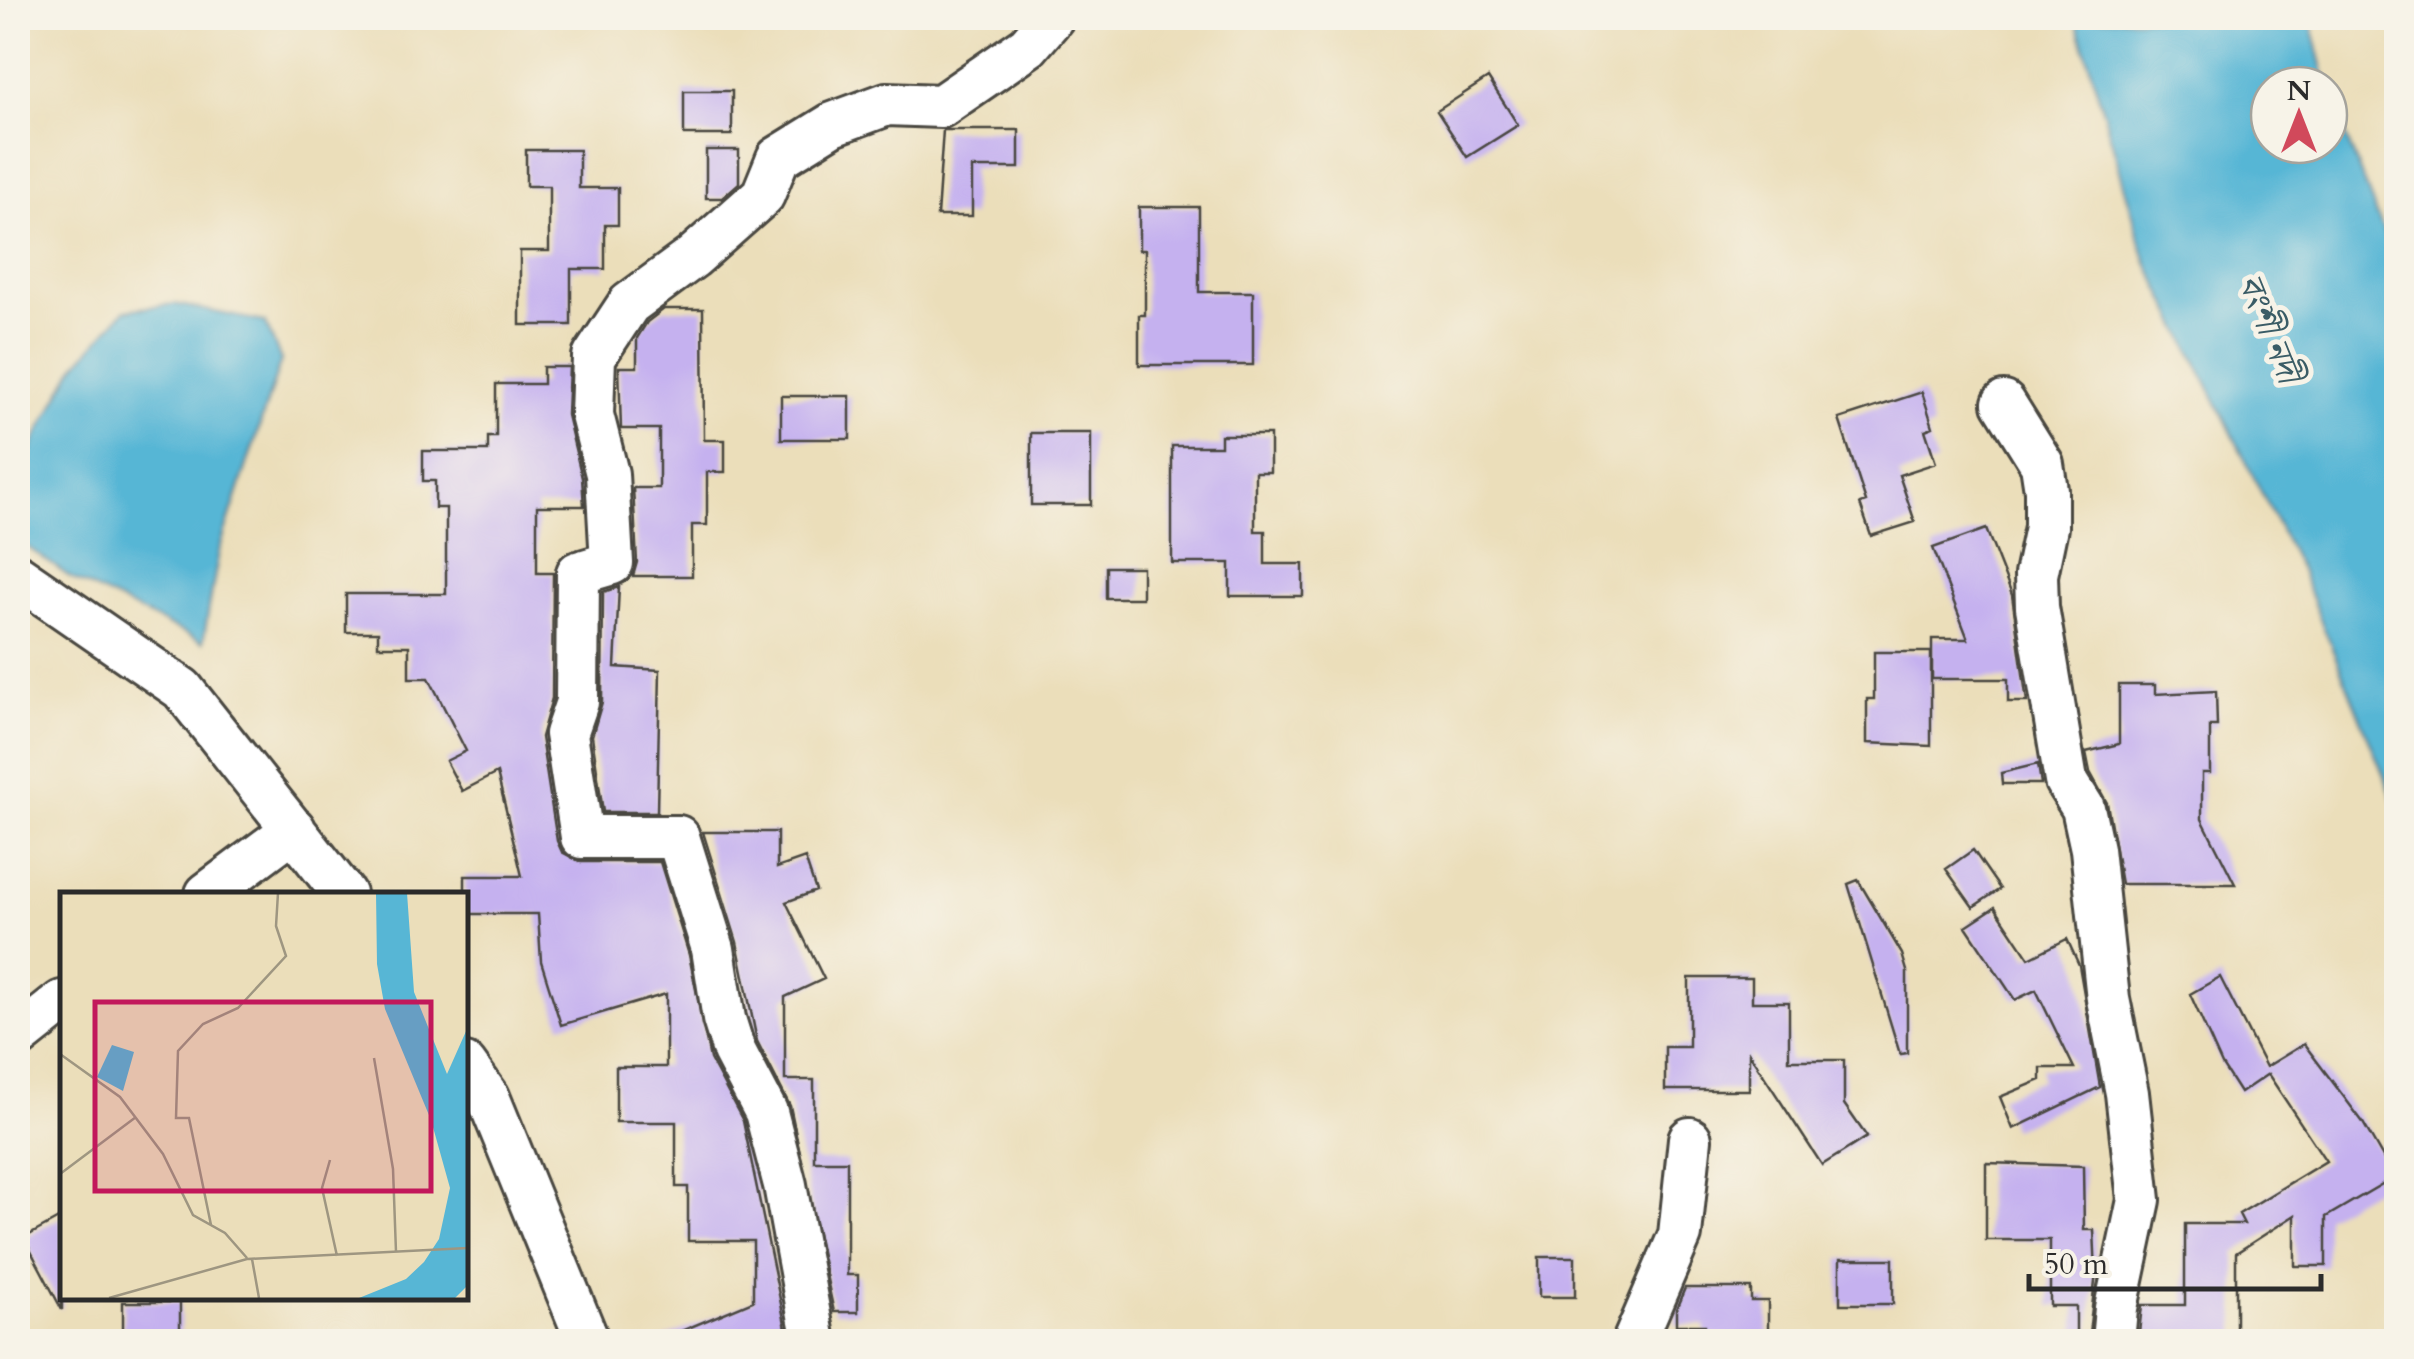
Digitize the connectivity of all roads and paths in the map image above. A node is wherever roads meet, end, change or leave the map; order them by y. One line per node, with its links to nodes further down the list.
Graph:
1 (1052, 18): 12 (street)
2 (2004, 403): 14 (street)
3 (18, 576): 4 (street)
4 (294, 829): 5 (street); 6 (street)
5 (211, 892)
6 (342, 892)
7 (60, 1004): 8 (street)
8 (18, 1037)
9 (468, 1069): 11 (street)
10 (1690, 1140): 13 (street)
11 (588, 1342)
12 (814, 1342)
13 (1634, 1342)
14 (2113, 1342)

